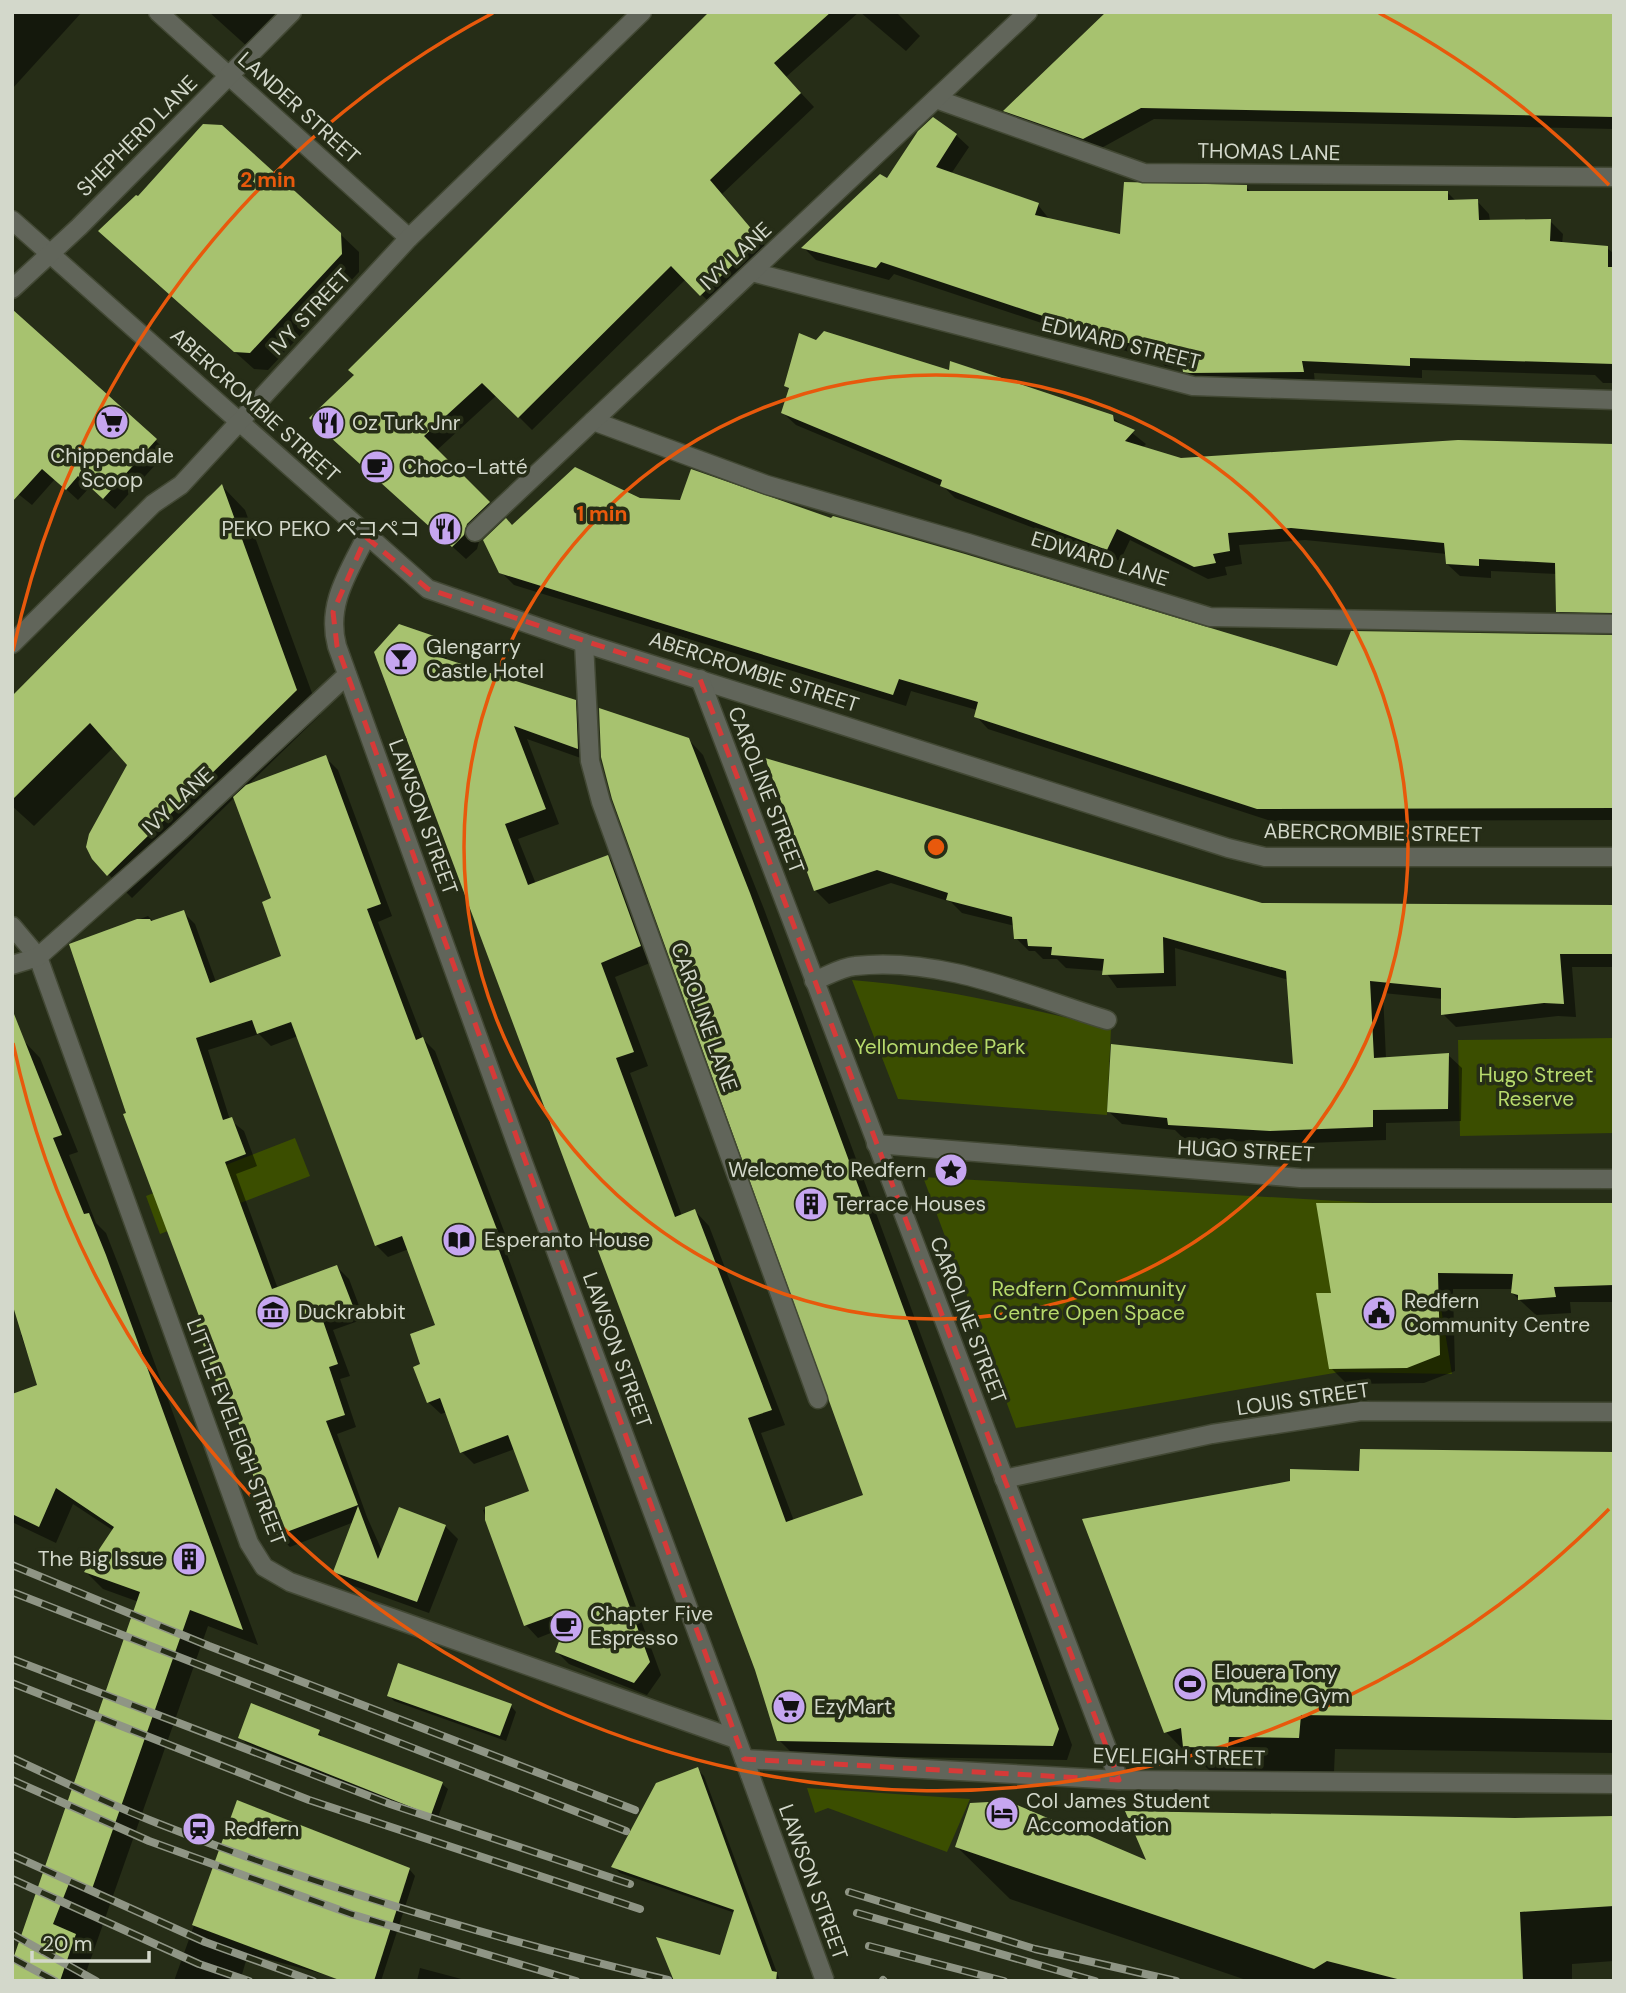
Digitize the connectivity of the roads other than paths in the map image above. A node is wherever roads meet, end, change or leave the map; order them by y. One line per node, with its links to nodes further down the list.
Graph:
1 (158, 12): 5 (street, LANDER STREET)
2 (292, 12): 5 (street, SHEPHERD LANE)
3 (642, 12): 9 (street, IVY STREET)
4 (1028, 12): 6 (street, IVY LANE)
5 (229, 75): 9 (street, LANDER STREET); 10 (street, SHEPHERD LANE)
6 (936, 99): 7 (street, THOMAS LANE); 11 (street, IVY LANE)
7 (1614, 177)
8 (12, 220): 10 (street, ABERCROMBIE STREET)
9 (409, 238): 14 (street, IVY STREET)
10 (51, 253): 12 (street, SHEPHERD LANE); 14 (street, ABERCROMBIE STREET)
11 (752, 272): 13 (street, EDWARD STREET); 15 (street, IVY LANE)
12 (12, 289)
13 (1614, 400)
14 (240, 421): 17 (street, ABERCROMBIE STREET); 20 (street, IVY STREET)
15 (593, 421): 16 (street, IVY LANE); 18 (street, EDWARD LANE)
16 (475, 533)
17 (366, 537): 19 (street, ABERCROMBIE STREET); 21 (street, LAWSON STREET)
18 (1614, 624)
19 (584, 643): 22 (street, ABERCROMBIE STREET); 31 (street, CAROLINE LANE)
20 (12, 644)
21 (347, 675): 25 (street, IVY LANE); 34 (street, LAWSON STREET)
22 (700, 679): 23 (street, ABERCROMBIE STREET); 27 (street, CAROLINE STREET)
23 (1614, 857)
24 (12, 926): 25 (street)
25 (38, 957): 26 (street); 34 (street, LITTLE EVELEIGH STREET)
26 (12, 965)
27 (814, 981): 28 (street); 29 (street, CAROLINE STREET)
28 (1107, 1020)
29 (876, 1144): 30 (street, HUGO STREET); 33 (street, CAROLINE STREET)
30 (1614, 1179)
31 (818, 1399)
32 (1614, 1412): 33 (street, LOUIS STREET)
33 (1004, 1479): 36 (street, CAROLINE STREET)
34 (736, 1739): 35 (street, LAWSON STREET)
35 (747, 1767): 36 (street, EVELEIGH STREET); 38 (street, LAWSON STREET, bridge)
36 (1119, 1780): 37 (street, EVELEIGH STREET)
37 (1614, 1784)
38 (825, 1981)

